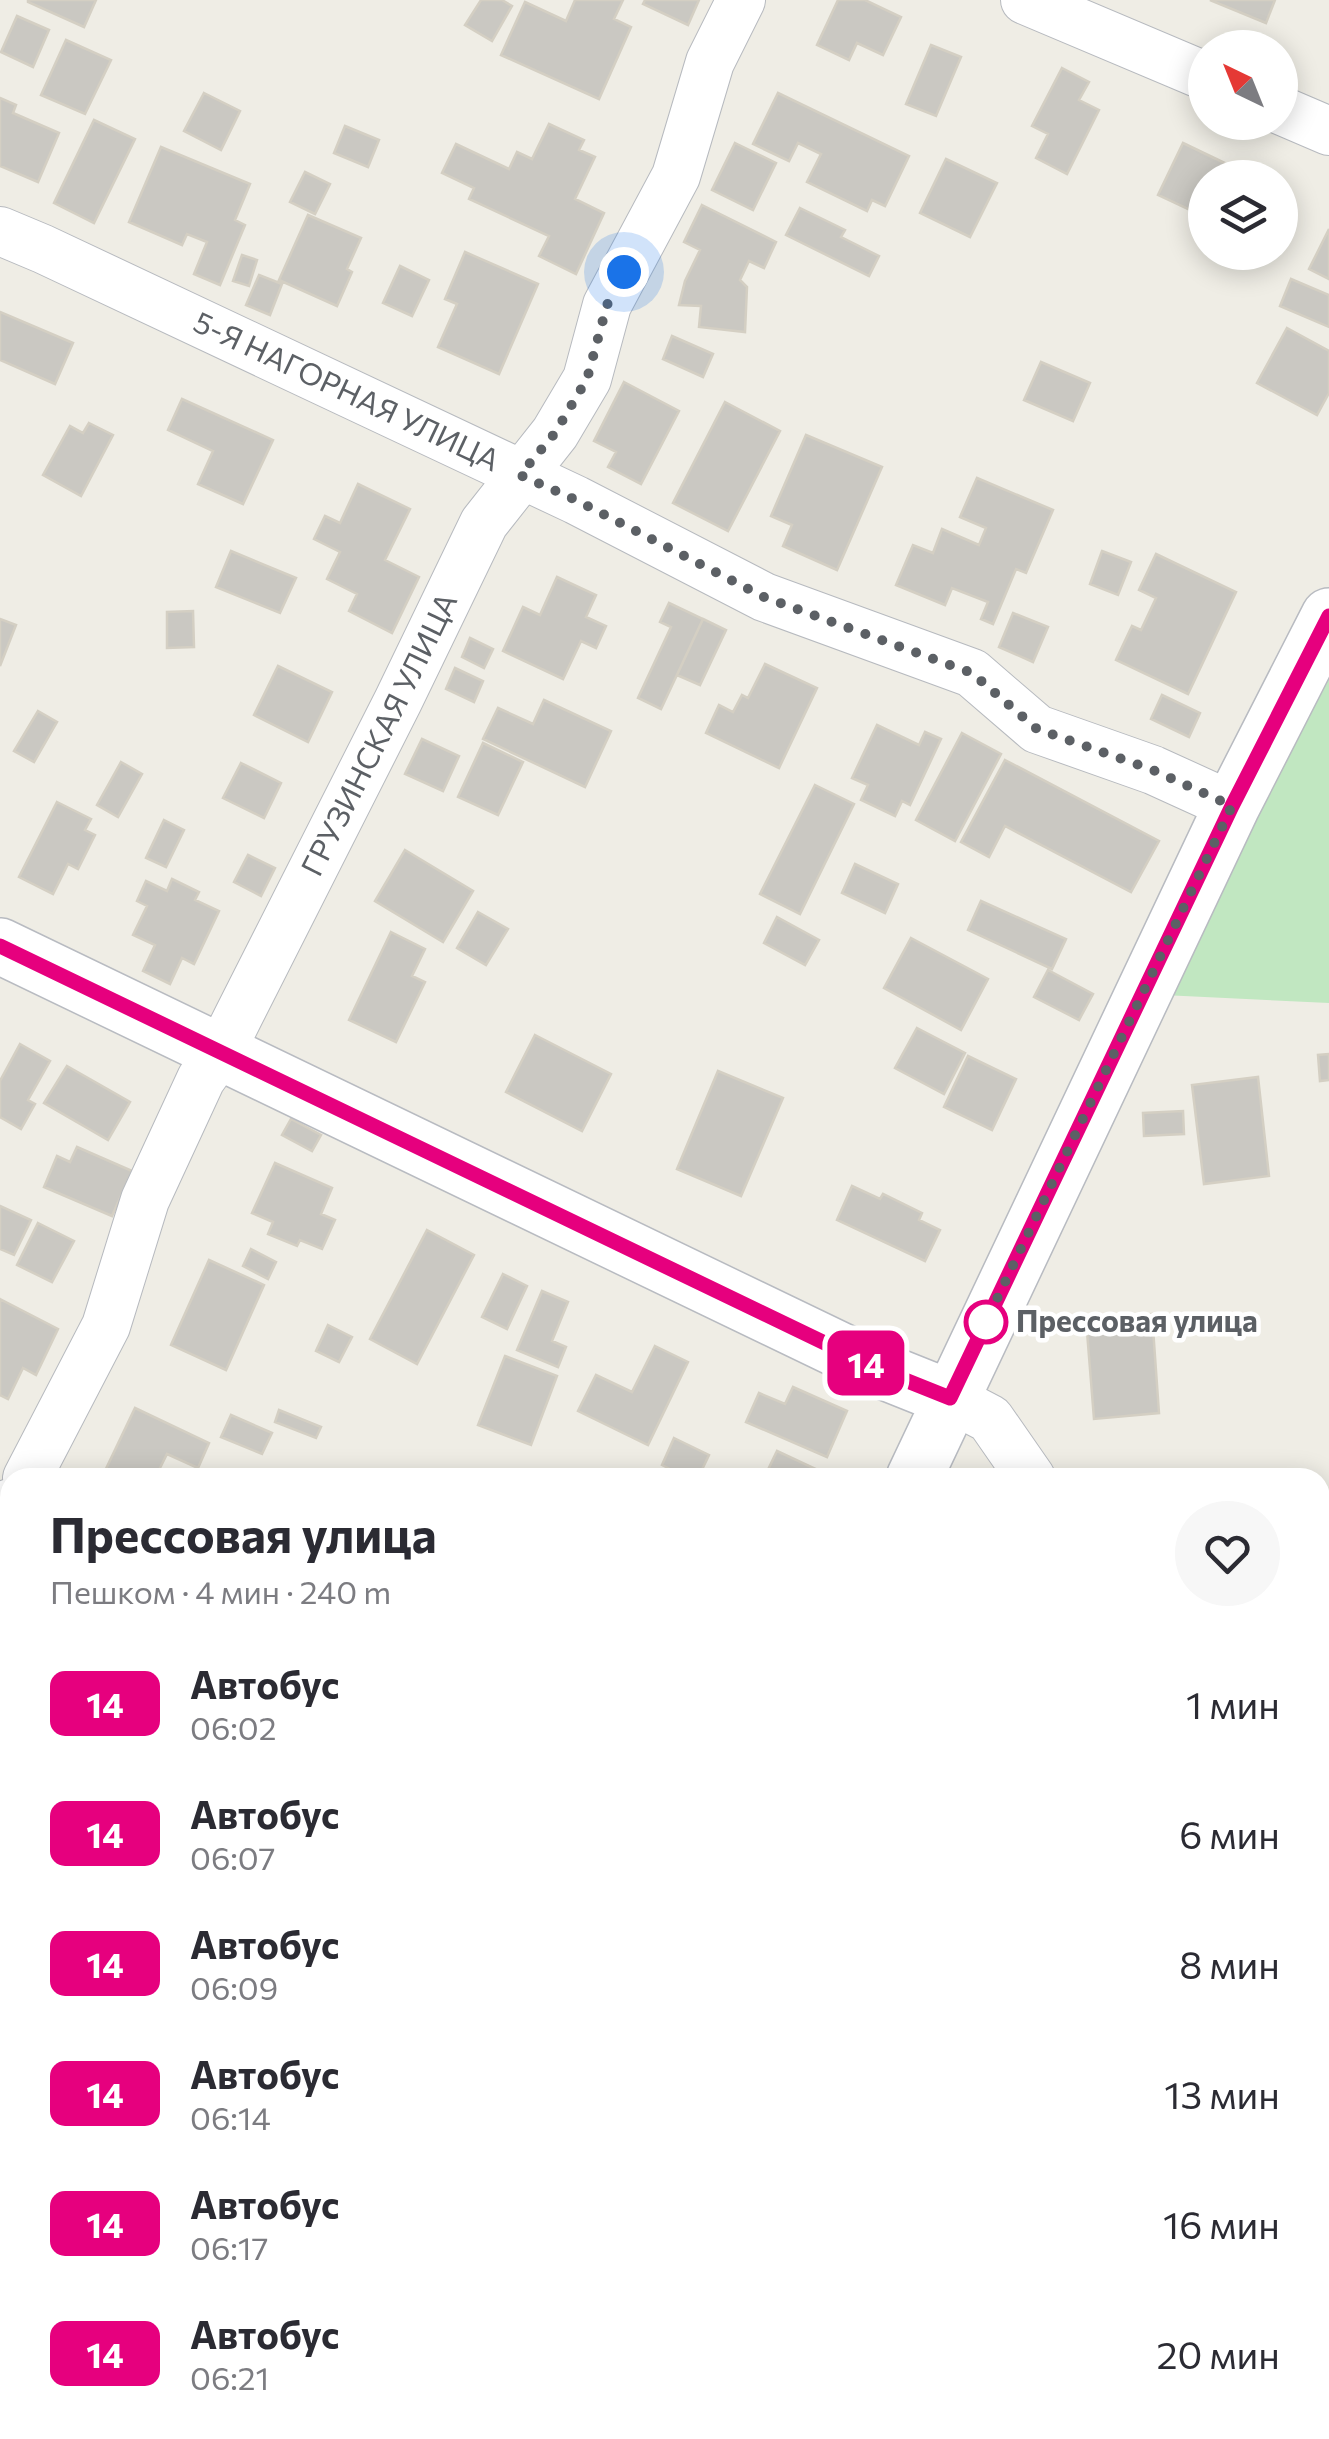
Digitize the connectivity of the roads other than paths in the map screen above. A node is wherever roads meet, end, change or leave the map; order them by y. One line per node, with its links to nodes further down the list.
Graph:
1 (741, 0): 7 (street, ГРУЗИНСКАЯ УЛИЦА)
2 (1025, 0): 3 (street)
3 (1188, 69)
4 (1298, 118): 5 (street)
5 (1329, 131)
6 (0, 231): 7 (street, 5-Я НАГОРНАЯ УЛИЦА)
7 (520, 475): 9 (street, 5-Я НАГОРНАЯ УЛИЦА); 11 (street, ГРУЗИНСКАЯ УЛИЦА)
8 (1329, 616): 9 (street)
9 (1232, 806): 12 (street)
10 (0, 946): 11 (street)
11 (221, 1050): 12 (street); 13 (street, ГРУЗИНСКАЯ УЛИЦА)
12 (950, 1398): 14 (street); 15 (street)
13 (32, 1468)
14 (918, 1468)
15 (1024, 1468)

